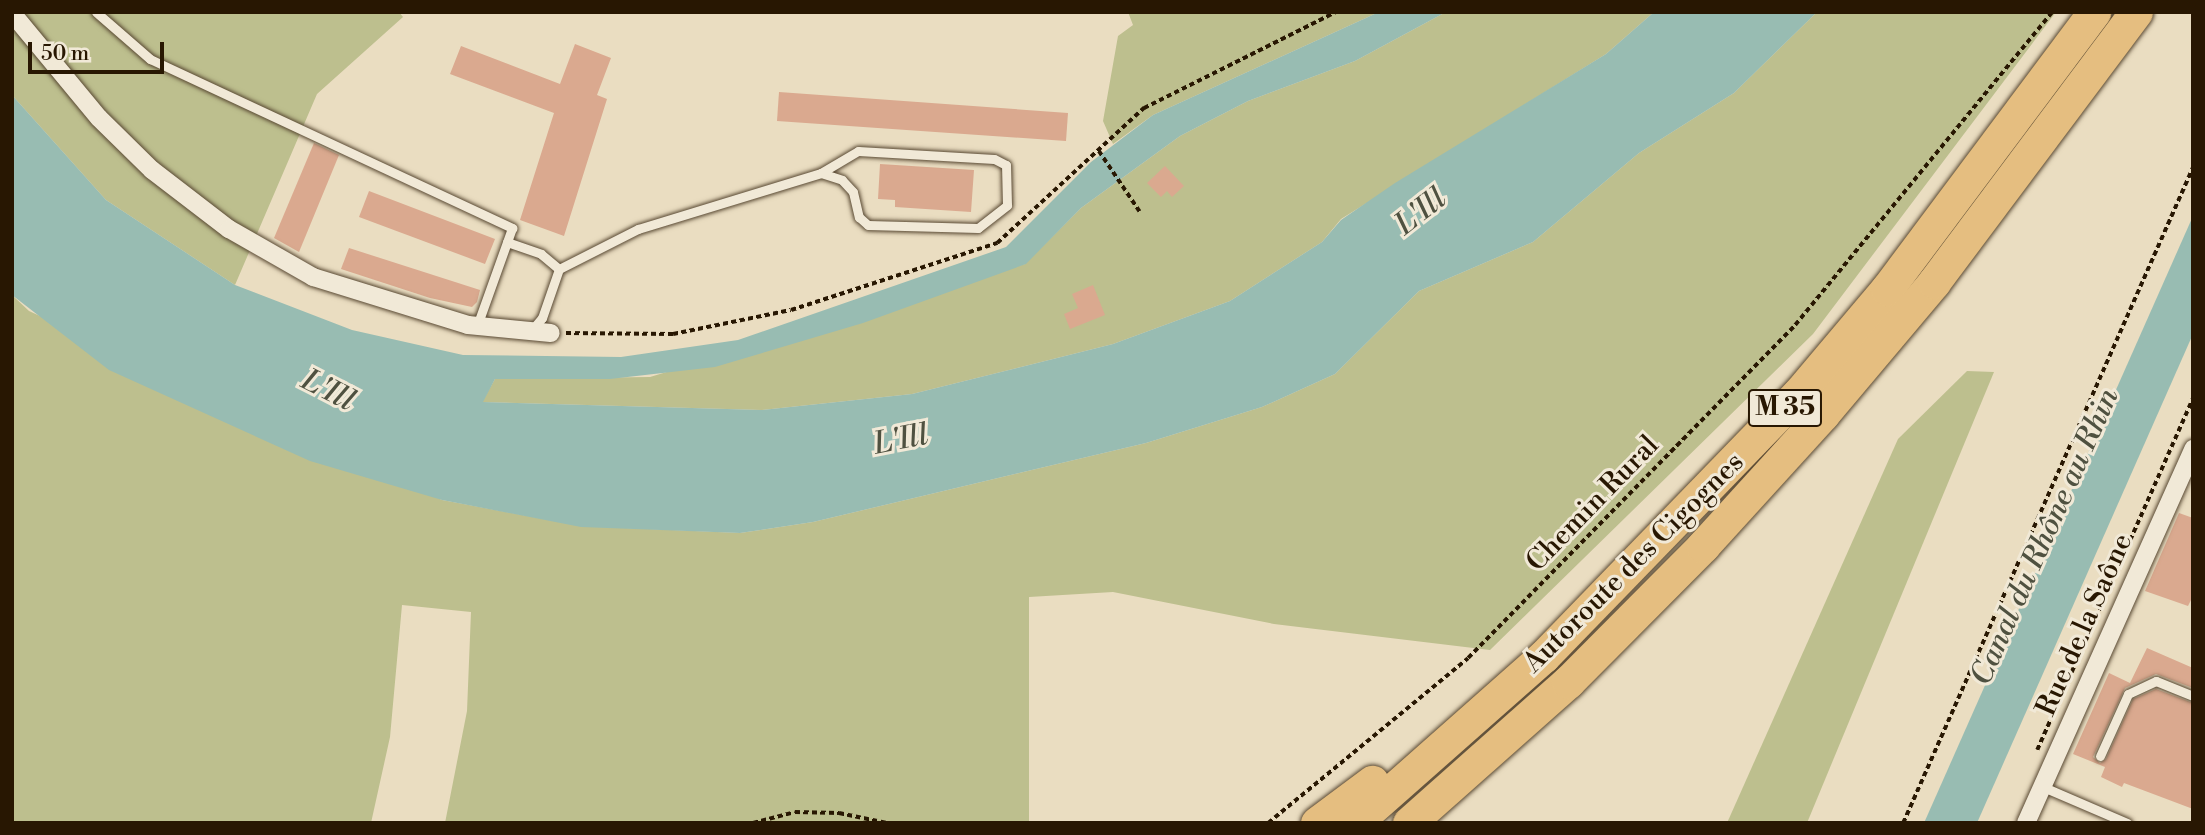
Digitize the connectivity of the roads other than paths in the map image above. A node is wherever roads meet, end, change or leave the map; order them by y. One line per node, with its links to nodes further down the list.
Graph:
1 (96, 12): 6 (lane)
2 (2094, 12): 14 (highway, Autoroute des Cigognes / M 35)
3 (2136, 12): 18 (highway, Autoroute des Cigognes / M 35)
4 (12, 13): 8 (street)
5 (821, 173): 5 (lane); 7 (lane)
6 (507, 242): 7 (lane); 8 (lane)
7 (559, 269): 9 (lane)
8 (477, 326): 9 (street)
9 (530, 332): 10 (street)
10 (551, 333)
11 (2193, 449): 15 (street, Rue de la Saône)
12 (2193, 696): 13 (lane)
13 (2100, 756)
14 (1428, 761): 16 (highway); 17 (highway, Autoroute des Cigognes / M 35)
15 (2041, 786): 19 (street, Rue de la Saône); 20 (lane)
16 (1317, 823)
17 (1355, 823)
18 (1409, 823)
19 (2026, 823)
20 (2127, 823)

